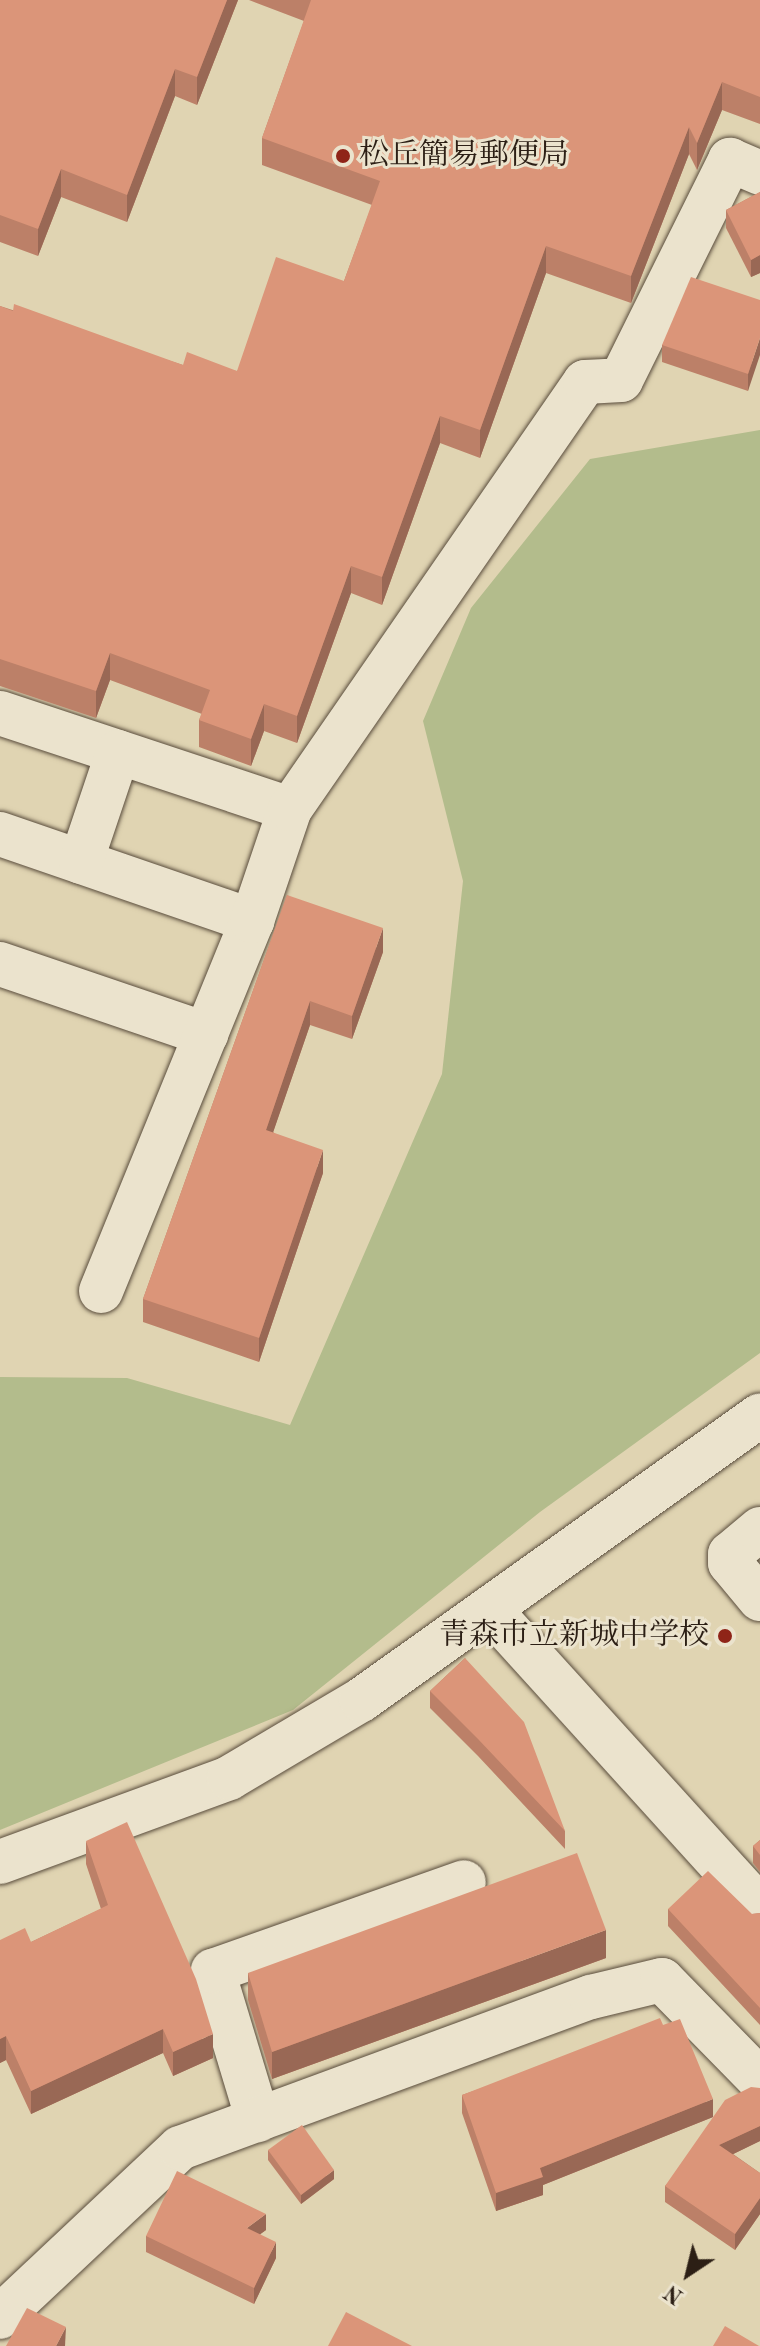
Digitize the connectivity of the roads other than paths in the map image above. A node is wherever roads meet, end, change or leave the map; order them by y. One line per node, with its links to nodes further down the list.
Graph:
1 (760, 173): 4 (street)
2 (0, 713): 3 (street)
3 (118, 752): 4 (street); 6 (street)
4 (290, 809): 7 (street)
5 (0, 834): 6 (street)
6 (81, 862): 7 (street)
7 (252, 921): 9 (street)
8 (0, 964): 9 (street)
9 (206, 1034): 10 (street)
10 (101, 1291)
11 (760, 1415): 14 (street)
12 (760, 1529): 13 (street)
13 (760, 1599)
14 (489, 1609): 15 (street); 17 (street)
15 (0, 1862)
16 (464, 1882): 19 (street)
17 (760, 1908)
18 (760, 2080): 19 (street)
19 (258, 2120): 20 (street)
20 (0, 2317)

